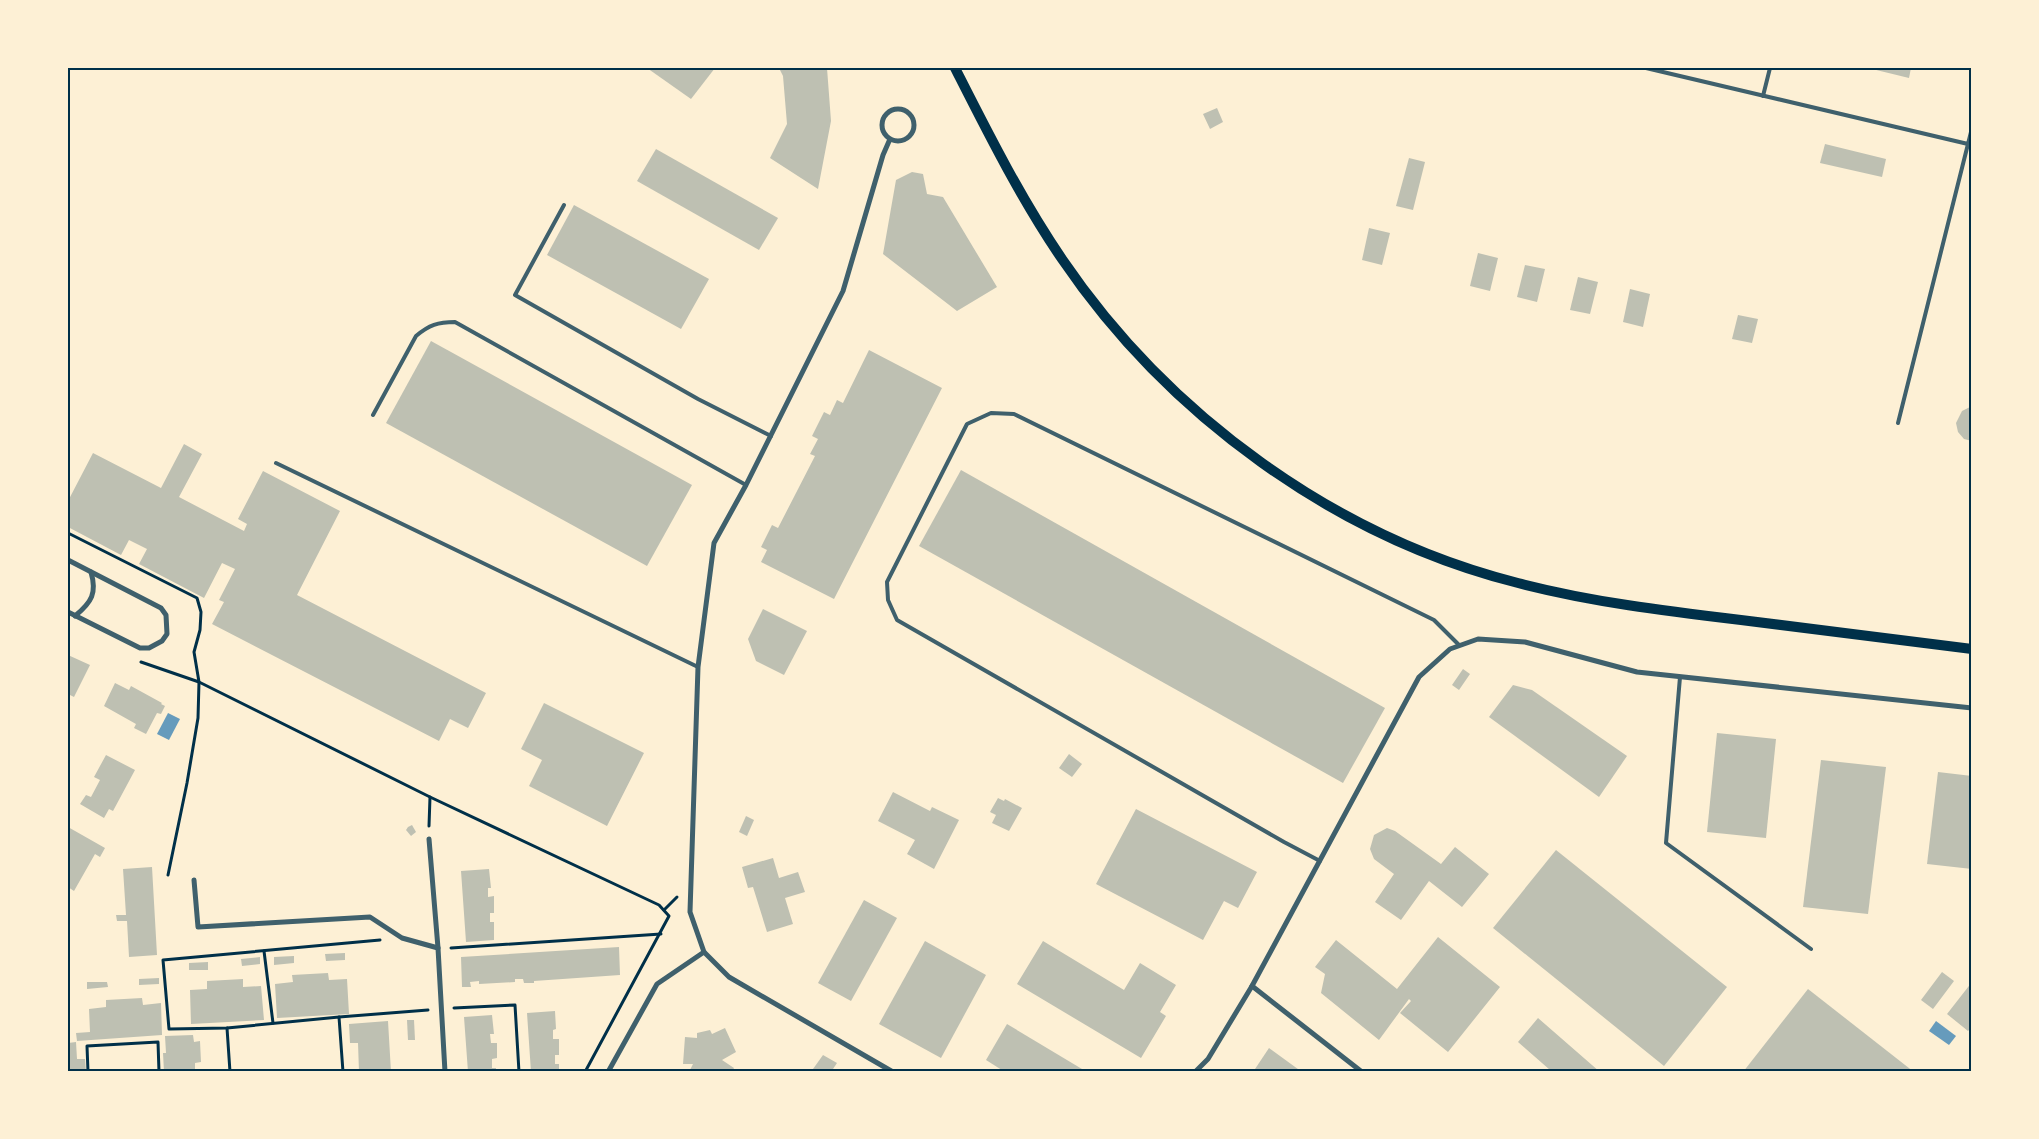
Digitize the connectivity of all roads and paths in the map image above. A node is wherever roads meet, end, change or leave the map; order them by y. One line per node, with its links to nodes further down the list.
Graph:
1 (956, 68): 19 (main road)
2 (1646, 68): 4 (lane)
3 (1770, 68): 4 (lane)
4 (1763, 96): 7 (lane)
5 (1972, 128): 7 (lane)
6 (890, 139): 6 (street); 11 (street)
7 (1968, 144): 10 (lane)
8 (564, 205): 11 (lane)
9 (373, 415): 13 (lane)
10 (1898, 423)
11 (771, 436): 13 (street)
12 (276, 463): 21 (lane)
13 (746, 485): 21 (street)
14 (68, 560): 15 (street)
15 (91, 572): 17 (street); 17 (street)
16 (68, 612): 17 (street)
17 (75, 616)
18 (1459, 645): 22 (street); 27 (street); 27 (lane)
19 (1972, 649)
20 (134, 658): 23 (path)
21 (698, 667): 35 (street)
22 (1680, 678): 24 (street); 33 (lane)
23 (199, 682): 25 (path); 28 (path)
24 (1972, 708)
25 (430, 797): 26 (path); 30 (path)
26 (429, 839): 32 (street)
27 (1320, 861): 36 (street)
28 (168, 875)
29 (194, 880): 31 (street)
30 (661, 934): 32 (path); 47 (path)
31 (402, 938): 32 (street); 34 (path)
32 (438, 948): 37 (street)
33 (1811, 949)
34 (264, 951): 39 (path); 40 (path)
35 (704, 952): 48 (street); 49 (street)
36 (1252, 986): 50 (street); 51 (street)
37 (441, 1009): 38 (path); 45 (street); 46 (path)
38 (339, 1017): 39 (path); 44 (path)
39 (274, 1023): 40 (path)
40 (227, 1028): 43 (path)
41 (88, 1072): 42 (path)
42 (159, 1072)
43 (230, 1072)
44 (343, 1072)
45 (445, 1072)
46 (519, 1072)
47 (585, 1072)
48 (608, 1072)
49 (893, 1072)
50 (1195, 1072)
51 (1362, 1072)

